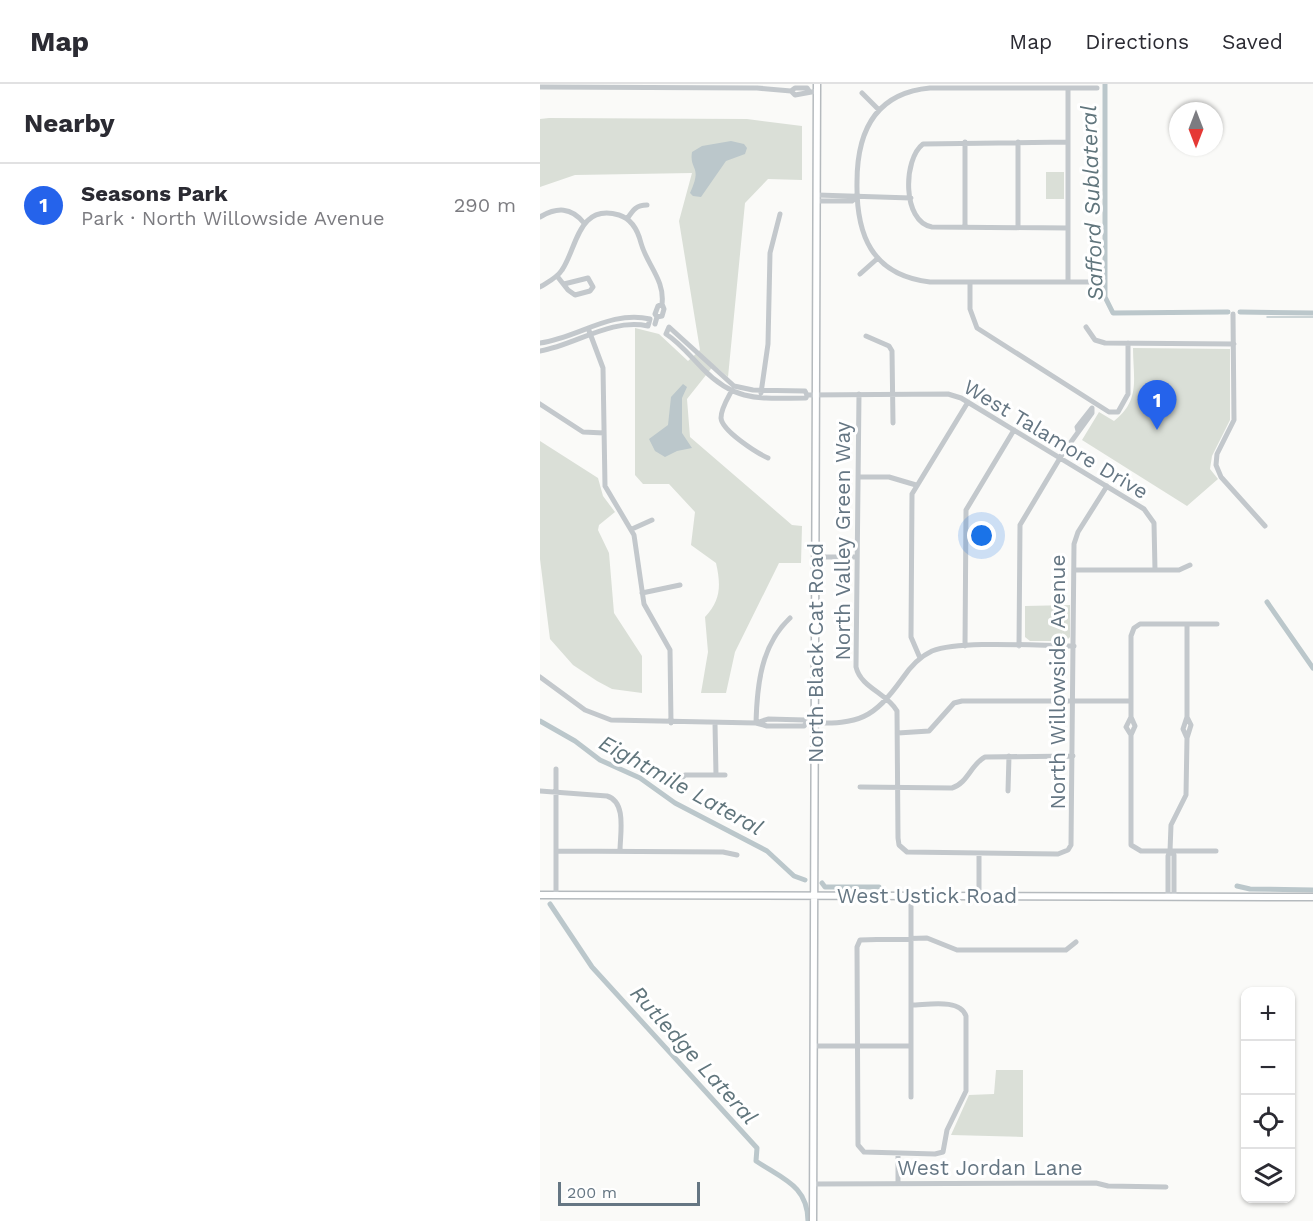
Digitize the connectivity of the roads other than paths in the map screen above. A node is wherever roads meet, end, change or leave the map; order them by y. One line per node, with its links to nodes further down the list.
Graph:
1 (550, 85): 3 (street); 6 (street)
2 (969, 86): 4 (street); 8 (street)
3 (540, 87)
4 (1068, 88): 5 (street); 11 (street)
5 (1097, 88)
6 (814, 89): 12 (main road, North Black Cat Road)
7 (862, 93): 8 (street)
8 (879, 110): 13 (street)
9 (965, 142): 10 (street); 14 (street); 20 (street)
10 (1018, 142): 11 (street); 21 (street)
11 (1068, 142): 22 (street)
12 (817, 198): 13 (street); 44 (main road, North Black Cat Road)
13 (856, 198): 14 (street); 23 (street)
14 (911, 198): 20 (street)
15 (647, 205): 18 (street)
16 (780, 214): 42 (street)
17 (540, 217): 19 (street)
18 (627, 219): 19 (street); 32 (street)
19 (584, 223): 25 (street)
20 (965, 228): 21 (street)
21 (1018, 228): 22 (street)
22 (1068, 228): 27 (street)
23 (878, 258): 24 (street); 26 (street)
24 (860, 274)
25 (557, 276): 29 (street); 30 (street)
26 (970, 282): 27 (street); 50 (street)
27 (1068, 282): 28 (street)
28 (1099, 282)
29 (564, 284): 29 (street)
30 (540, 286)
31 (1233, 314): 39 (street)
32 (653, 324): 34 (street); 35 (street); 41 (street)
33 (1086, 327): 38 (street)
34 (588, 328): 35 (street); 37 (street)
35 (591, 335): 40 (street); 53 (street)
36 (866, 336): 46 (street)
37 (540, 343)
38 (1128, 343): 39 (street); 50 (street)
39 (1234, 344): 60 (street)
40 (540, 351)
41 (732, 389): 42 (street); 47 (street); 54 (street)
42 (761, 390): 43 (street); 47 (street)
43 (807, 394): 44 (street, West Talamore Drive); 47 (street)
44 (816, 394): 45 (street, West Talamore Drive); 62 (main road, North Black Cat Road)
45 (859, 394): 46 (street, West Talamore Drive); 56 (street, North Valley Green Way)
46 (893, 394): 48 (street, West Talamore Drive); 51 (street)
47 (760, 398)
48 (968, 402): 52 (street, West Talamore Drive); 57 (street)
49 (540, 404): 53 (street)
50 (1094, 406): 55 (street)
51 (893, 423)
52 (1014, 430): 55 (street, West Talamore Drive); 72 (street)
53 (604, 433): 61 (street)
54 (768, 458)
55 (1060, 458): 58 (street, West Talamore Drive); 73 (street)
56 (858, 477): 57 (street); 63 (street, North Valley Green Way)
57 (916, 484): 75 (street)
58 (1107, 486): 65 (street, North Willowside Avenue); 66 (street, West Talamore Drive)
59 (652, 520): 61 (street)
60 (1265, 526)
61 (632, 529): 68 (street)
62 (815, 557): 63 (street); 83 (main road, North Black Cat Road)
63 (857, 557): 77 (street, North Valley Green Way)
64 (1191, 565): 66 (street)
65 (1074, 570): 66 (street); 74 (street, North Willowside Avenue)
66 (1155, 570)
67 (680, 585): 68 (street)
68 (642, 593): 80 (street)
69 (790, 618): 82 (street)
70 (1187, 624): 71 (street); 79 (street); 98 (street)
71 (1217, 624)
72 (965, 646): 73 (street); 75 (street)
73 (1019, 646): 74 (street)
74 (1074, 646): 78 (street, North Willowside Avenue)
75 (920, 658): 77 (street)
76 (540, 677): 80 (street)
77 (887, 699): 83 (street); 84 (street)
78 (1074, 702): 79 (street); 84 (street); 86 (street, North Willowside Avenue)
79 (1131, 702): 98 (street)
80 (670, 723): 81 (street)
81 (715, 723): 82 (street); 88 (street)
82 (756, 723): 83 (street)
83 (814, 723): 104 (main road, North Black Cat Road)
84 (898, 733): 92 (street)
85 (1009, 756): 86 (street); 92 (street); 95 (street)
86 (1073, 756): 100 (street, North Willowside Avenue)
87 (556, 770): 94 (street)
88 (716, 775): 89 (street); 90 (street)
89 (725, 775)
90 (677, 782)
91 (860, 787): 92 (street)
92 (898, 787): 100 (street)
93 (540, 791): 94 (street)
94 (556, 791): 96 (street); 97 (street)
95 (1008, 791)
96 (556, 851): 97 (street); 103 (street)
97 (620, 851): 101 (street)
98 (1170, 851): 99 (street); 107 (street)
99 (1216, 851)
100 (979, 854): 106 (street)
101 (737, 855)
102 (540, 894): 103 (main road, West Ustick Road)
103 (556, 895): 104 (main road, West Ustick Road)
104 (813, 895): 105 (main road, West Ustick Road); 112 (main road, North Black Cat Road)
105 (911, 895): 106 (main road, West Ustick Road); 109 (street)
106 (979, 895): 107 (main road, West Ustick Road)
107 (1171, 896): 108 (main road, West Ustick Road)
108 (1313, 897)
109 (911, 938): 110 (street); 111 (street); 113 (street)
110 (1076, 942)
111 (911, 1005): 114 (street); 116 (street)
112 (813, 1046): 113 (street); 118 (main road, North Black Cat Road)
113 (858, 1046): 114 (street); 116 (street)
114 (911, 1046): 115 (street)
115 (911, 1097)
116 (898, 1154): 117 (street)
117 (898, 1181)
118 (814, 1184): 119 (street, West Jordan Lane); 120 (main road, North Black Cat Road)
119 (1166, 1187)
120 (813, 1221)

